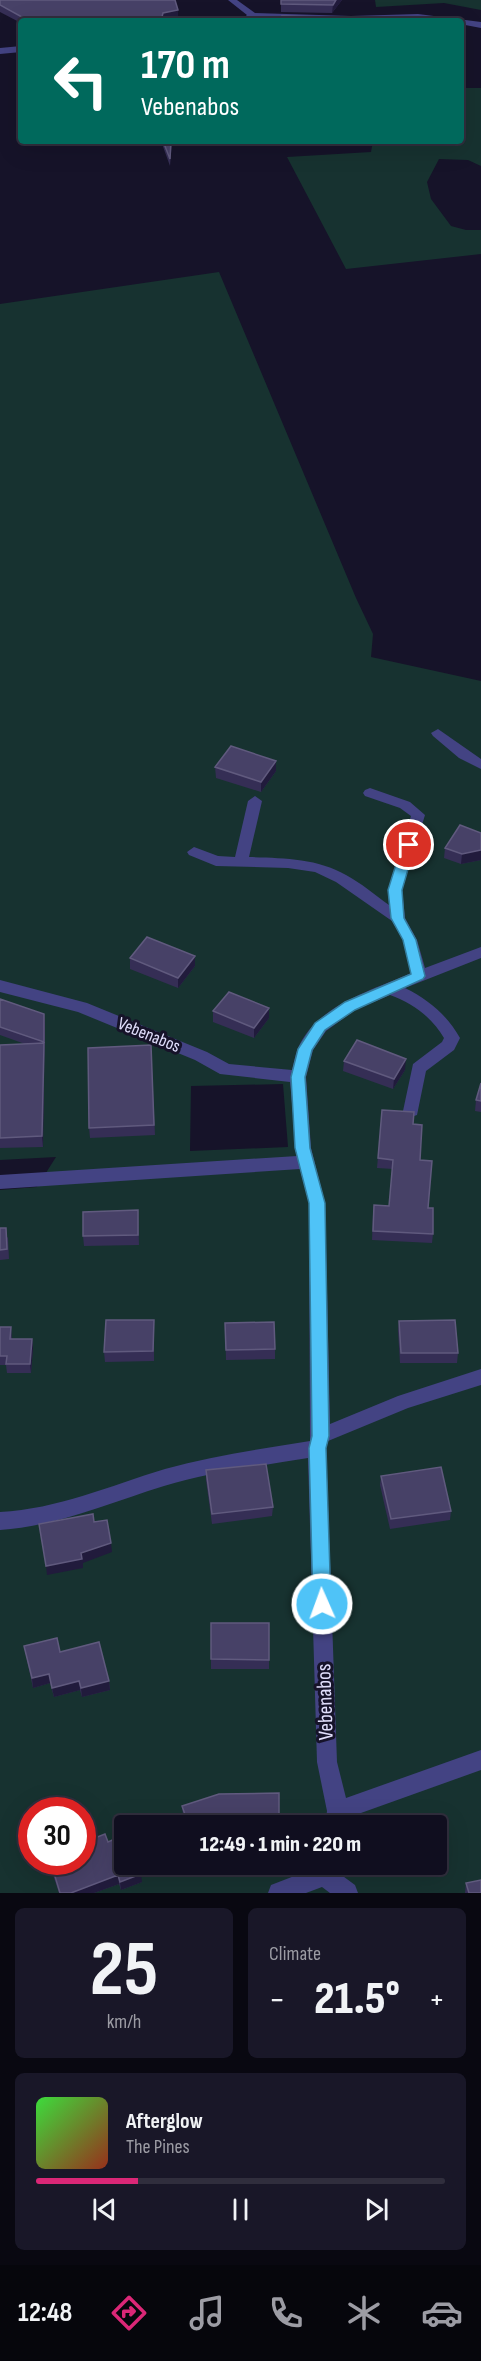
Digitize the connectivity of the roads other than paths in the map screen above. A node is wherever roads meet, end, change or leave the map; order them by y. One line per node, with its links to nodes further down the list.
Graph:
1 (232, 0): 2 (street)
2 (253, 15): 3 (street); 4 (street)
3 (248, 18)
4 (312, 18)
5 (396, 18): 6 (street)
6 (428, 18)
7 (464, 22): 8 (street)
8 (481, 25)
9 (0, 51): 10 (street)
10 (18, 51)
11 (438, 733): 12 (street)
12 (481, 765)
13 (370, 793): 17 (street)
14 (255, 801): 16 (street)
15 (194, 852): 16 (street)
16 (242, 862): 17 (street)
17 (398, 918): 19 (street)
18 (481, 952): 19 (street, Vebenabos)
19 (418, 976): 21 (street, Vebenabos)
20 (0, 986): 22 (street, Vebenabos)
21 (390, 989): 22 (street, Vebenabos); 23 (street)
22 (298, 1077): 24 (street, Vebenabos)
23 (411, 1111)
24 (305, 1162): 25 (street); 27 (street, Vebenabos)
25 (0, 1182)
26 (481, 1377): 27 (street)
27 (319, 1442): 28 (street); 30 (street, Vebenabos)
28 (0, 1521)
29 (481, 1760): 31 (street, Vebenabos)
30 (336, 1815)
31 (344, 1815)
32 (315, 1875): 34 (street)
33 (330, 1875): 35 (street)
34 (279, 1893)
35 (347, 1893)

